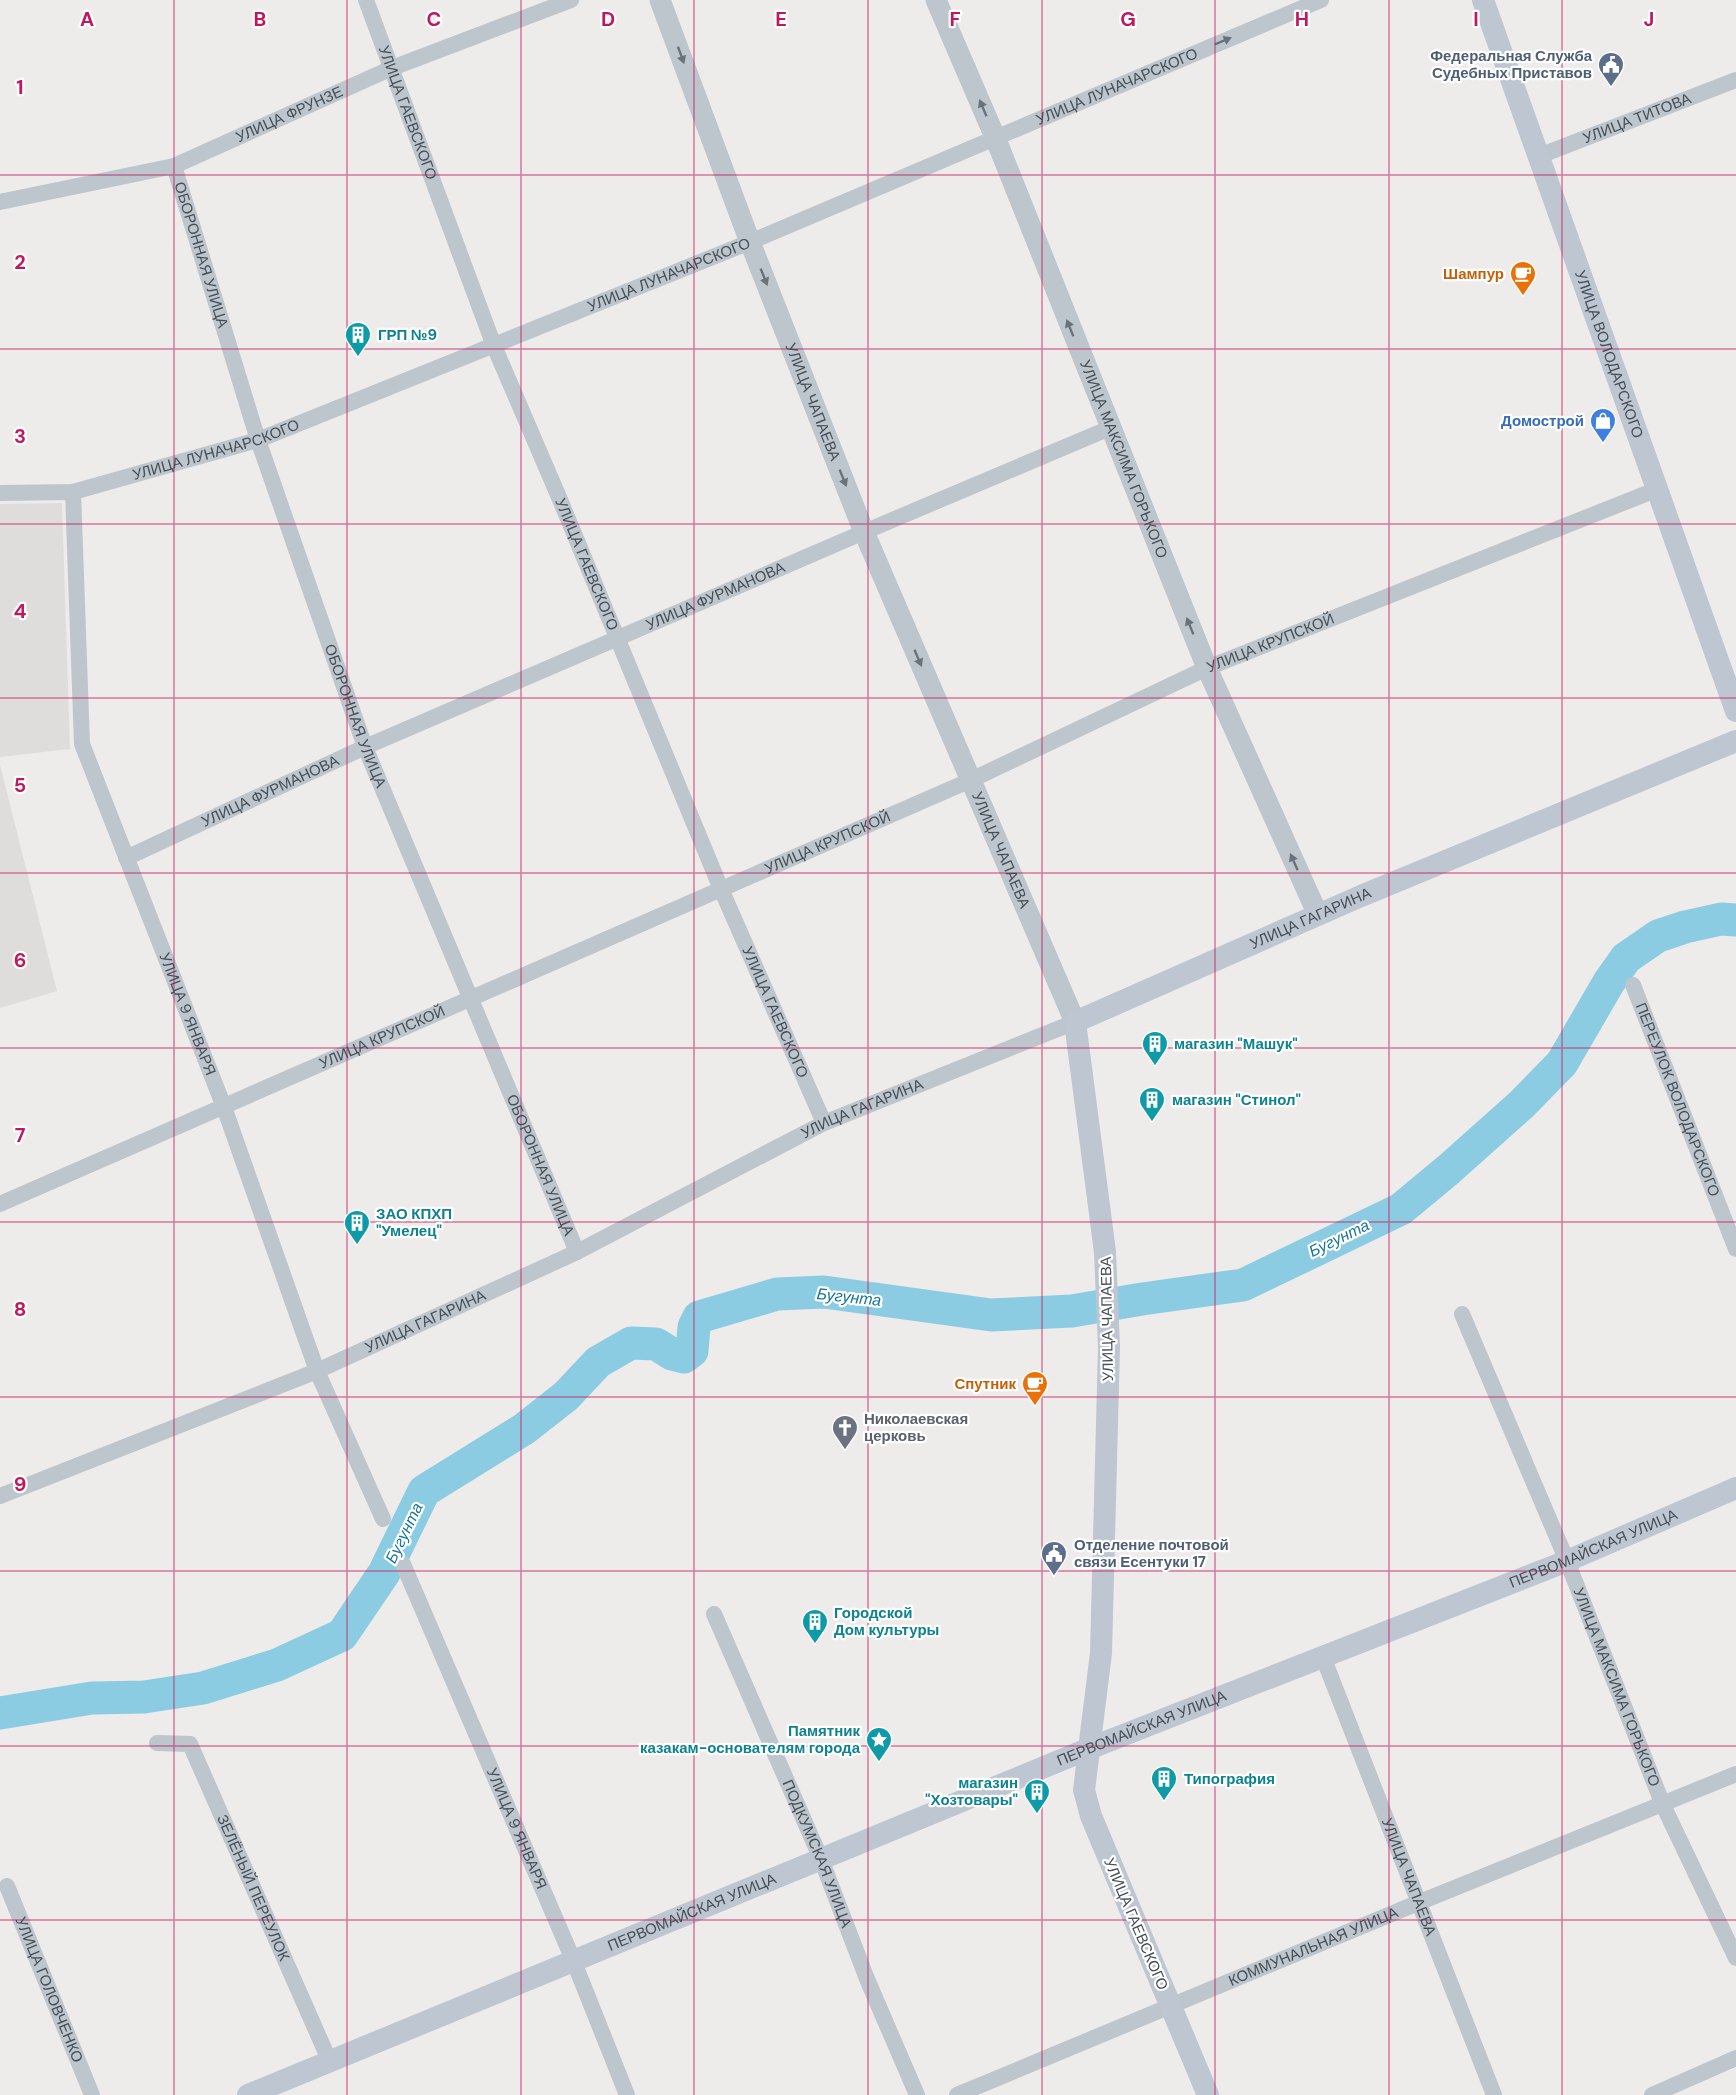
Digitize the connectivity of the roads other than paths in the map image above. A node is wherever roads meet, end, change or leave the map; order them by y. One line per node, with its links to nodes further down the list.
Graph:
1 (366, 0): 7 (street, УЛИЦА ГАЕВСКОГО)
2 (571, 0): 7 (street, УЛИЦА ФРУНЗЕ)
3 (660, 0): 13 (street, УЛИЦА ЧАПАЕВА, one-way to 13)
4 (936, 0): 9 (street, УЛИЦА МАКСИМА ГОРЬКОГО, one-way to 4)
5 (1321, 0): 9 (street, УЛИЦА ЛУНАЧАРСКОГО, one-way to 5)
6 (1483, 0): 10 (main road, УЛИЦА ВОЛОДАРСКОГО)
7 (392, 68): 11 (street, УЛИЦА ФРУНЗЕ); 14 (street, УЛИЦА ГАЕВСКОГО)
8 (1736, 80): 10 (street, УЛИЦА ТИТОВА)
9 (995, 138): 13 (street, УЛИЦА ЛУНАЧАРСКОГО); 15 (street, УЛИЦА МАКСИМА ГОРЬКОГО, one-way to 9)
10 (1539, 156): 17 (main road, УЛИЦА ВОЛОДАРСКОГО)
11 (174, 166): 12 (street, УЛИЦА ФРУНЗЕ); 16 (street, ОБОРОННАЯ УЛИЦА)
12 (0, 202)
13 (750, 242): 14 (street, УЛИЦА ЛУНАЧАРСКОГО); 20 (street, УЛИЦА ЧАПАЕВА, one-way to 20)
14 (494, 346): 16 (street, УЛИЦА ЛУНАЧАРСКОГО); 21 (street, УЛИЦА ГАЕВСКОГО)
15 (1110, 428): 20 (street, УЛИЦА ФУРМАНОВА); 22 (street, УЛИЦА МАКСИМА ГОРЬКОГО, one-way to 15)
16 (258, 440): 18 (street, УЛИЦА ЛУНАЧАРСКОГО); 25 (street, ОБОРОННАЯ УЛИЦА)
17 (1658, 489): 22 (street, УЛИЦА КРУПСКОЙ); 23 (main road, УЛИЦА ВОЛОДАРСКОГО)
18 (74, 492): 19 (street, УЛИЦА ЛУНАЧАРСКОГО); 27 (street, УЛИЦА 9 ЯНВАРЯ)
19 (0, 493)
20 (864, 532): 21 (street, УЛИЦА ФУРМАНОВА); 26 (street, УЛИЦА ЧАПАЕВА, one-way to 26)
21 (617, 639): 25 (street, УЛИЦА ФУРМАНОВА); 28 (street, УЛИЦА ГАЕВСКОГО)
22 (1207, 668): 26 (street, УЛИЦА КРУПСКОЙ); 29 (street, УЛИЦА МАКСИМА ГОРЬКОГО, one-way to 22)
23 (1736, 711)
24 (1736, 741): 29 (main road, УЛИЦА ГАГАРИНА)
25 (365, 747): 27 (street, УЛИЦА ФУРМАНОВА); 31 (street, ОБОРОННАЯ УЛИЦА)
26 (971, 780): 28 (street, УЛИЦА КРУПСКОЙ); 32 (street, УЛИЦА ЧАПАЕВА)
27 (126, 858): 33 (street, УЛИЦА 9 ЯНВАРЯ)
28 (721, 889): 31 (street, УЛИЦА КРУПСКОЙ); 34 (street, УЛИЦА ГАЕВСКОГО)
29 (1318, 915): 32 (main road, УЛИЦА ГАГАРИНА)
30 (1633, 985): 36 (street, ПЕРЕУЛОК ВОЛОДАРСКОГО)
31 (471, 1000): 33 (street, УЛИЦА КРУПСКОЙ); 37 (street, ОБОРОННАЯ УЛИЦА)
32 (1075, 1022): 34 (street, УЛИЦА ГАГАРИНА); 48 (main road, УЛИЦА ЧАПАЕВА)
33 (224, 1107): 35 (street, УЛИЦА КРУПСКОЙ); 39 (street, УЛИЦА 9 ЯНВАРЯ)
34 (824, 1123): 37 (street, УЛИЦА ГАГАРИНА)
35 (0, 1204)
36 (1736, 1249)
37 (577, 1252): 39 (street, УЛИЦА ГАГАРИНА)
38 (1462, 1314): 43 (street, УЛИЦА МАКСИМА ГОРЬКОГО)
39 (317, 1371): 41 (street, УЛИЦА ГАГАРИНА); 42 (street, УЛИЦА 9 ЯНВАРЯ)
40 (1736, 1488): 43 (main road, ПЕРВОМАЙСКАЯ УЛИЦА)
41 (0, 1496)
42 (383, 1519)
43 (1567, 1562): 46 (main road, ПЕРВОМАЙСКАЯ УЛИЦА); 50 (street, УЛИЦА МАКСИМА ГОРЬКОГО)
44 (403, 1564): 55 (street, УЛИЦА 9 ЯНВАРЯ)
45 (714, 1614): 51 (street, ПОДКУМСКАЯ УЛИЦА)
46 (1323, 1657): 48 (main road, ПЕРВОМАЙСКАЯ УЛИЦА); 53 (street, УЛИЦА ЧАПАЕВА)
47 (157, 1743): 58 (street, ЗЕЛЁНЫЙ ПЕРЕУЛОК)
48 (1088, 1749): 51 (main road, ПЕРВОМАЙСКАЯ УЛИЦА); 56 (main road, УЛИЦА ГАЕВСКОГО)
49 (1736, 1774): 50 (street, КОММУНАЛЬНАЯ УЛИЦА)
50 (1663, 1806): 53 (street, КОММУНАЛЬНАЯ УЛИЦА); 54 (street, УЛИЦА МАКСИМА ГОРЬКОГО)
51 (821, 1859): 55 (main road, ПЕРВОМАЙСКАЯ УЛИЦА); 62 (street, ПОДКУМСКАЯ УЛИЦА)
52 (7, 1886): 59 (street, УЛИЦА ГОЛОВЧЕНКО)
53 (1420, 1902): 56 (street, КОММУНАЛЬНАЯ УЛИЦА); 65 (street, УЛИЦА ЧАПАЕВА)
54 (1736, 1958)
55 (574, 1962): 58 (main road, ПЕРВОМАЙСКАЯ УЛИЦА); 61 (street, УЛИЦА 9 ЯНВАРЯ)
56 (1171, 2007): 63 (street, КОММУНАЛЬНАЯ УЛИЦА); 64 (main road, УЛИЦА ГАЕВСКОГО)
57 (1736, 2058): 66 (street)
58 (330, 2061): 60 (main road, ПЕРВОМАЙСКАЯ УЛИЦА)
59 (92, 2095)
60 (248, 2095)
61 (627, 2095)
62 (917, 2095)
63 (957, 2095)
64 (1208, 2095)
65 (1494, 2095)
66 (1652, 2095)

